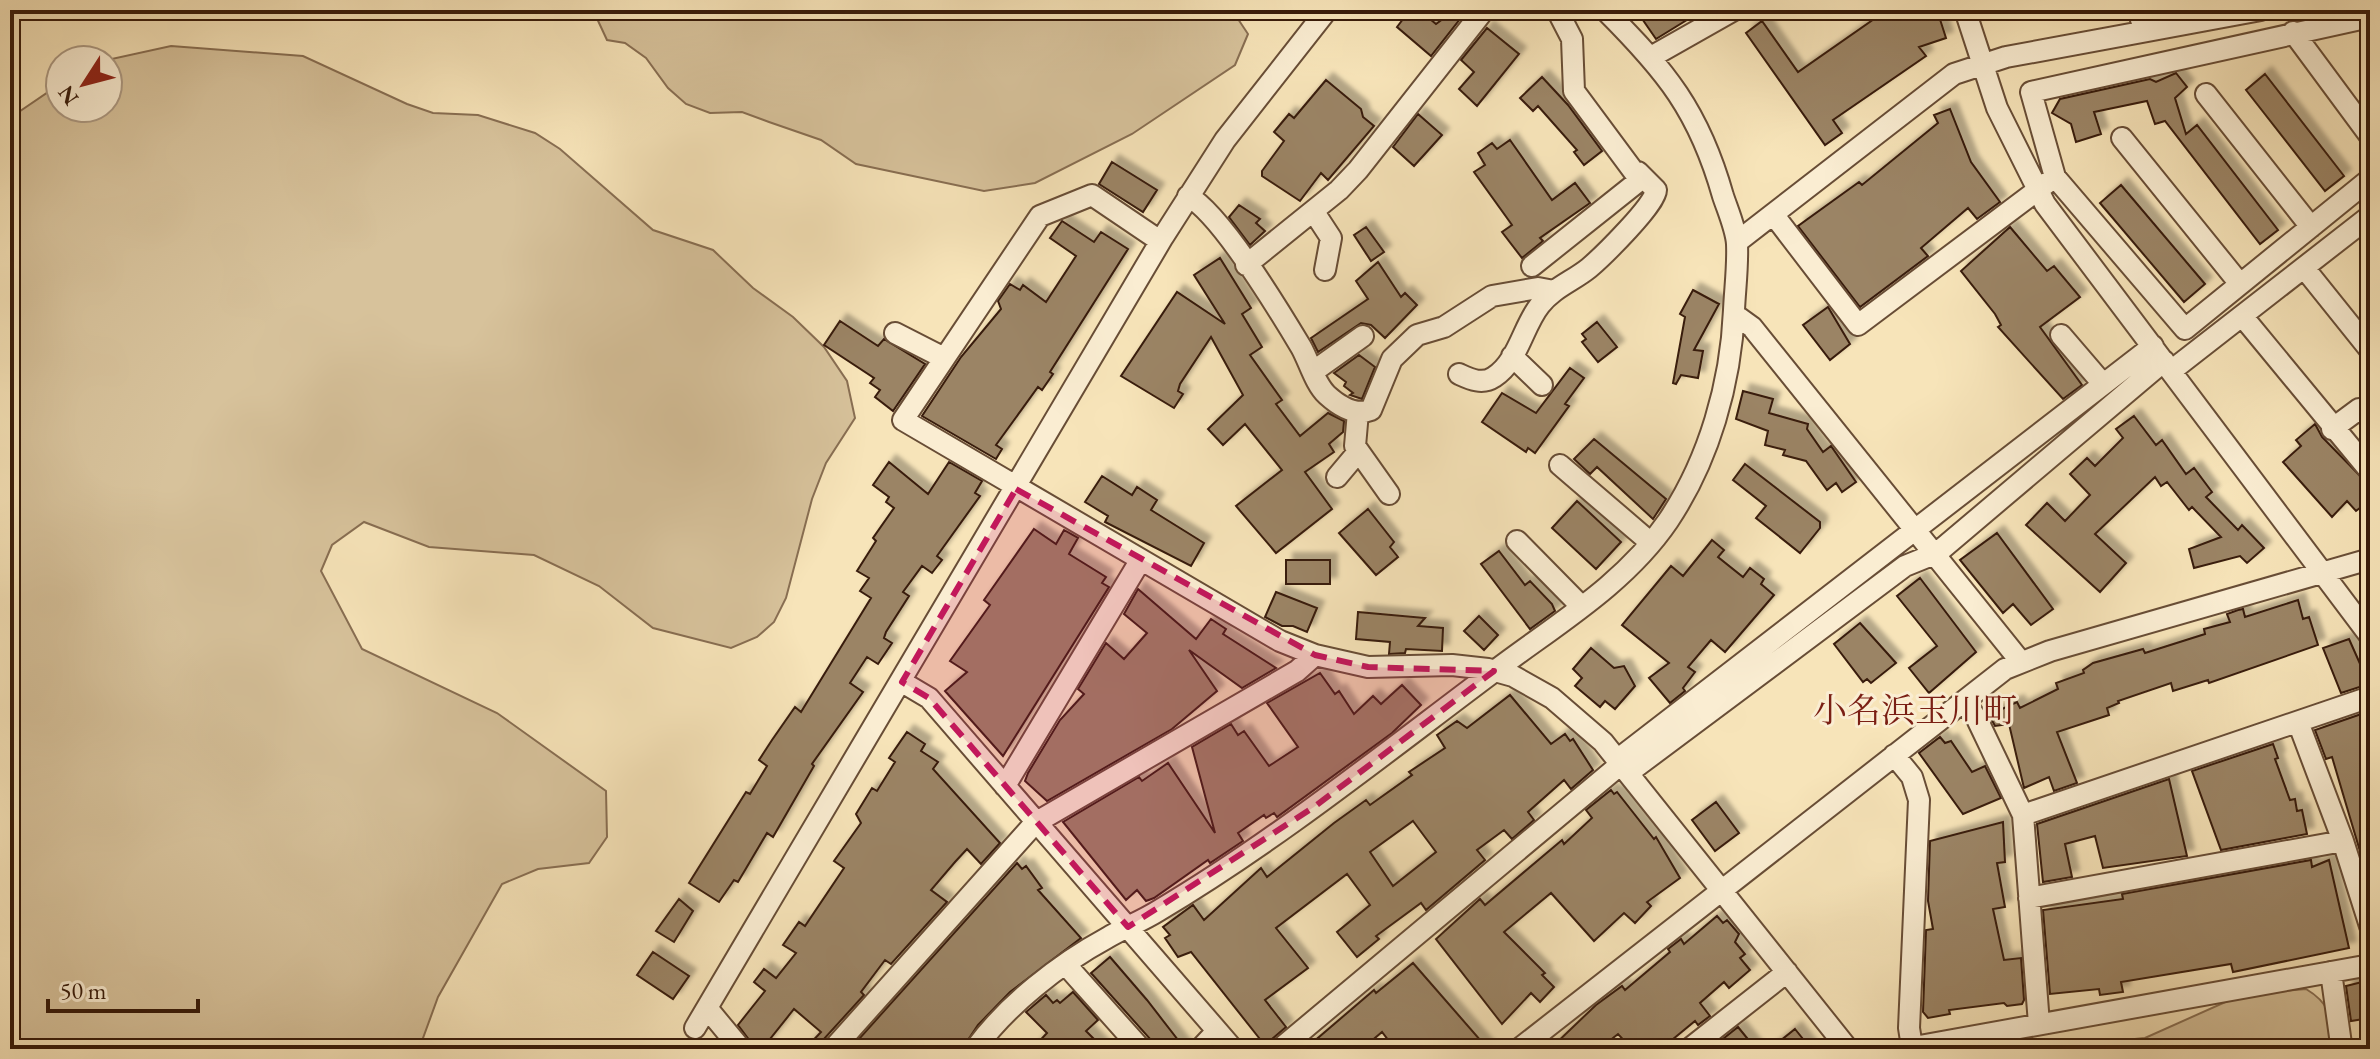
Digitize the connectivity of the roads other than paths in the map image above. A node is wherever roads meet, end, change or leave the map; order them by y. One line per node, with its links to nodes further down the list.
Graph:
1 (1327, 10): 20 (street)
2 (1484, 10): 21 (street)
3 (1557, 10): 16 (street)
4 (1605, 10): 11 (street)
5 (1734, 10): 11 (street)
6 (1965, 10): 12 (street)
7 (2261, 10): 9 (street)
8 (2370, 17): 10 (street)
9 (2141, 20): 12 (street)
10 (2293, 32): 14 (street); 17 (street)
11 (1651, 57): 26 (street)
12 (1982, 63): 19 (street); 22 (street)
13 (2206, 94): 24 (street)
14 (2370, 136)
15 (2122, 138): 31 (street)
16 (1638, 172): 28 (street); 32 (street)
17 (2055, 177): 19 (street); 31 (street)
18 (2370, 179): 24 (street)
19 (2037, 190): 22 (street); 41 (street)
20 (1188, 196): 25 (street); 27 (street)
21 (1314, 212): 27 (street); 30 (street)
22 (1773, 214): 26 (street)
23 (2370, 216): 29 (street)
24 (2311, 227): 31 (street)
25 (1160, 241): 40 (street); 53 (street)
26 (1737, 242): 33 (street)
27 (1246, 265): 42 (street)
28 (1532, 266)
29 (2305, 269): 34 (street); 38 (street)
30 (1325, 270)
31 (2240, 284)
32 (1554, 291): 39 (street); 46 (street)
33 (1734, 314): 55 (street); 57 (street)
34 (2243, 317): 41 (street); 48 (street)
35 (895, 333): 40 (street)
36 (2061, 335): 44 (street)
37 (1363, 336): 42 (street)
38 (2370, 350)
39 (1512, 356): 43 (street); 45 (street)
40 (944, 358): 53 (street)
41 (2163, 359): 44 (street); 58 (street); 61 (street)
42 (1314, 371): 46 (street)
43 (1459, 374)
44 (2103, 384): 55 (street)
45 (1542, 385)
46 (1358, 412): 49 (street)
47 (2370, 418): 48 (street)
48 (2332, 429): 51 (street)
49 (1358, 452): 52 (street); 54 (street)
50 (1560, 465): 57 (street)
51 (2370, 471)
52 (1337, 477)
53 (1016, 489): 60 (street); 67 (street)
54 (1389, 494)
55 (1917, 528): 58 (street); 72 (street)
56 (1517, 541): 62 (street)
57 (1651, 543): 62 (street)
58 (1937, 553): 65 (street); 72 (street)
59 (2370, 559): 61 (street)
60 (1140, 561): 64 (street); 73 (street)
61 (2322, 571): 63 (street); 65 (street)
62 (1581, 606): 66 (street)
63 (2370, 636)
64 (1315, 655): 66 (street); 75 (street)
65 (2021, 662): 69 (street)
66 (1494, 671): 72 (street); 80 (street)
67 (902, 682): 73 (street); 85 (street)
68 (2370, 697): 70 (street)
69 (1964, 701): 71 (street); 74 (street)
70 (2298, 722): 74 (street); 76 (street)
71 (1894, 755): 77 (street); 90 (street)
72 (1622, 766): 77 (street); 97 (street)
73 (1005, 786): 75 (street)
74 (2023, 815): 78 (street)
75 (1035, 823): 80 (street); 92 (street)
76 (2343, 841): 78 (street); 79 (street)
77 (1721, 890): 83 (street); 89 (street)
78 (2029, 898): 86 (street)
79 (2370, 926)
80 (1128, 927): 82 (street); 88 (street)
81 (2370, 965): 84 (street)
82 (1067, 966): 93 (street); 94 (street)
83 (1787, 972): 99 (street); 100 (street)
84 (2331, 972): 86 (street); 101 (street)
85 (707, 1008): 87 (street); 91 (street)
86 (2039, 1024): 90 (street)
87 (695, 1028)
88 (1217, 1031): 95 (street); 96 (street)
89 (1543, 1042): 98 (street)
90 (1908, 1048)
91 (741, 1049)
92 (833, 1049)
93 (975, 1049)
94 (1141, 1049)
95 (1200, 1049)
96 (1233, 1049)
97 (1280, 1049)
98 (1519, 1049)
99 (1689, 1049)
100 (1848, 1049)
101 (2347, 1049)

